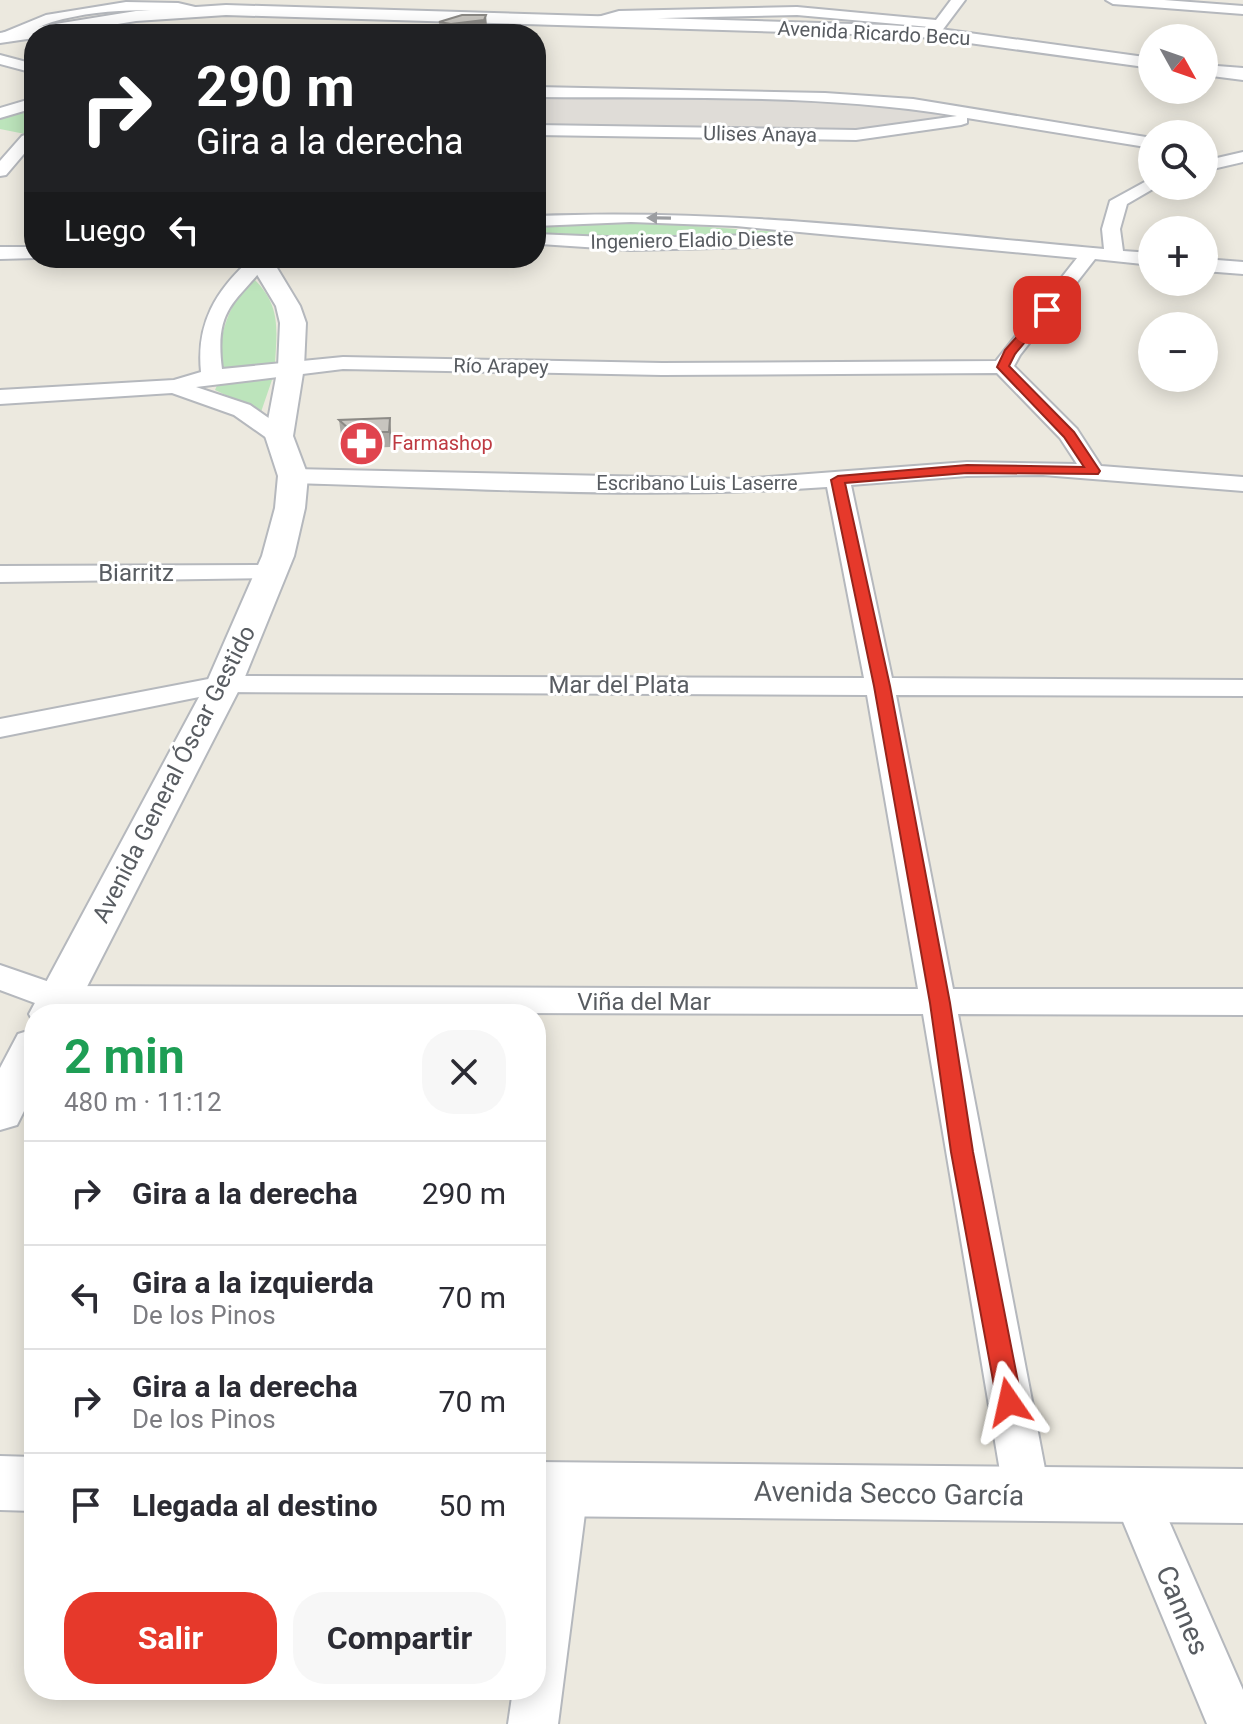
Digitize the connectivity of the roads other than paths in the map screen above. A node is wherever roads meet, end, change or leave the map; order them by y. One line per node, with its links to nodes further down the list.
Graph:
1 (446, 0): 5 (street)
2 (958, 0): 8 (street)
3 (1113, 0): 4 (street)
4 (1243, 10)
5 (426, 16): 6 (street, Avenida Ricardo Becu); 7 (street); 8 (street, Avenida Ricardo Becu)
6 (77, 24)
7 (414, 24)
8 (936, 29): 12 (street, Avenida Ricardo Becu)
9 (24, 34): 10 (street, Avenida Ricardo Becu)
10 (1, 38)
11 (0, 59): 13 (street)
12 (1138, 61)
13 (24, 66)
14 (1218, 71): 15 (street)
15 (1243, 74)
16 (546, 92): 19 (street, Ulises Anaya)
17 (24, 106): 18 (street)
18 (0, 113)
19 (983, 115): 20 (street, Ulises Anaya); 23 (street, Ulises Anaya)
20 (546, 130)
21 (7, 136): 22 (street)
22 (24, 137)
23 (1138, 141)
24 (24, 145): 28 (street)
25 (1218, 154): 26 (street)
26 (1242, 157): 27 (street)
27 (1218, 163)
28 (0, 171)
29 (1138, 191): 36 (street)
30 (546, 221): 31 (street, Ingeniero Eladio Dieste, one-way to 30)
31 (848, 234): 32 (street, Ingeniero Eladio Dieste); 35 (street, Ingeniero Eladio Dieste)
32 (546, 239)
33 (0, 253): 34 (street)
34 (24, 253)
35 (1089, 255): 36 (street, Ingeniero Eladio Dieste); 41 (street)
36 (1114, 256): 37 (street, Ingeniero Eladio Dieste)
37 (1138, 258)
38 (251, 268): 42 (street, Avenida General Óscar Gestido)
39 (264, 268): 40 (street, Avenida General Óscar Gestido)
40 (291, 367): 41 (street, Río Arapey); 42 (street, Río Arapey); 45 (street, Avenida General Óscar Gestido)
41 (1003, 367): 46 (street)
42 (212, 376): 43 (street, Río Arapey)
43 (174, 386): 44 (street, Río Arapey); 45 (street)
44 (0, 397)
45 (279, 436): 47 (street, Avenida General Óscar Gestido)
46 (1093, 471): 48 (street, Escribano Luis Laserre); 49 (street, Escribano Luis Laserre)
47 (293, 476): 48 (street, Escribano Luis Laserre); 50 (street, Avenida General Óscar Gestido)
48 (838, 480): 53 (street)
49 (1243, 484)
50 (272, 573): 51 (street, Biarritz); 52 (street, Avenida General Óscar Gestido)
51 (0, 574)
52 (224, 684): 53 (street, Mar del Plata); 55 (street, Mar del Plata); 60 (street, Avenida General Óscar Gestido)
53 (882, 686): 54 (street, Mar del Plata); 58 (street)
54 (1243, 688)
55 (0, 728)
56 (0, 977): 59 (street, Viña del Mar)
57 (1243, 1002): 58 (street, Viña del Mar)
58 (940, 1003): 61 (street, Viña del Mar); 67 (street)
59 (51, 1004)
60 (56, 1004)
61 (546, 1004)
62 (24, 1065): 63 (street)
63 (0, 1112)
64 (0, 1483): 65 (street)
65 (24, 1484)
66 (551, 1489): 67 (street, Avenida Secco García); 70 (street)
67 (1027, 1495): 68 (street, Avenida Secco García)
68 (1135, 1495): 69 (street, Avenida Secco García); 73 (street, Cannes)
69 (1243, 1496)
70 (546, 1554)
71 (535, 1700): 72 (street)
72 (533, 1724)
73 (1232, 1724)

